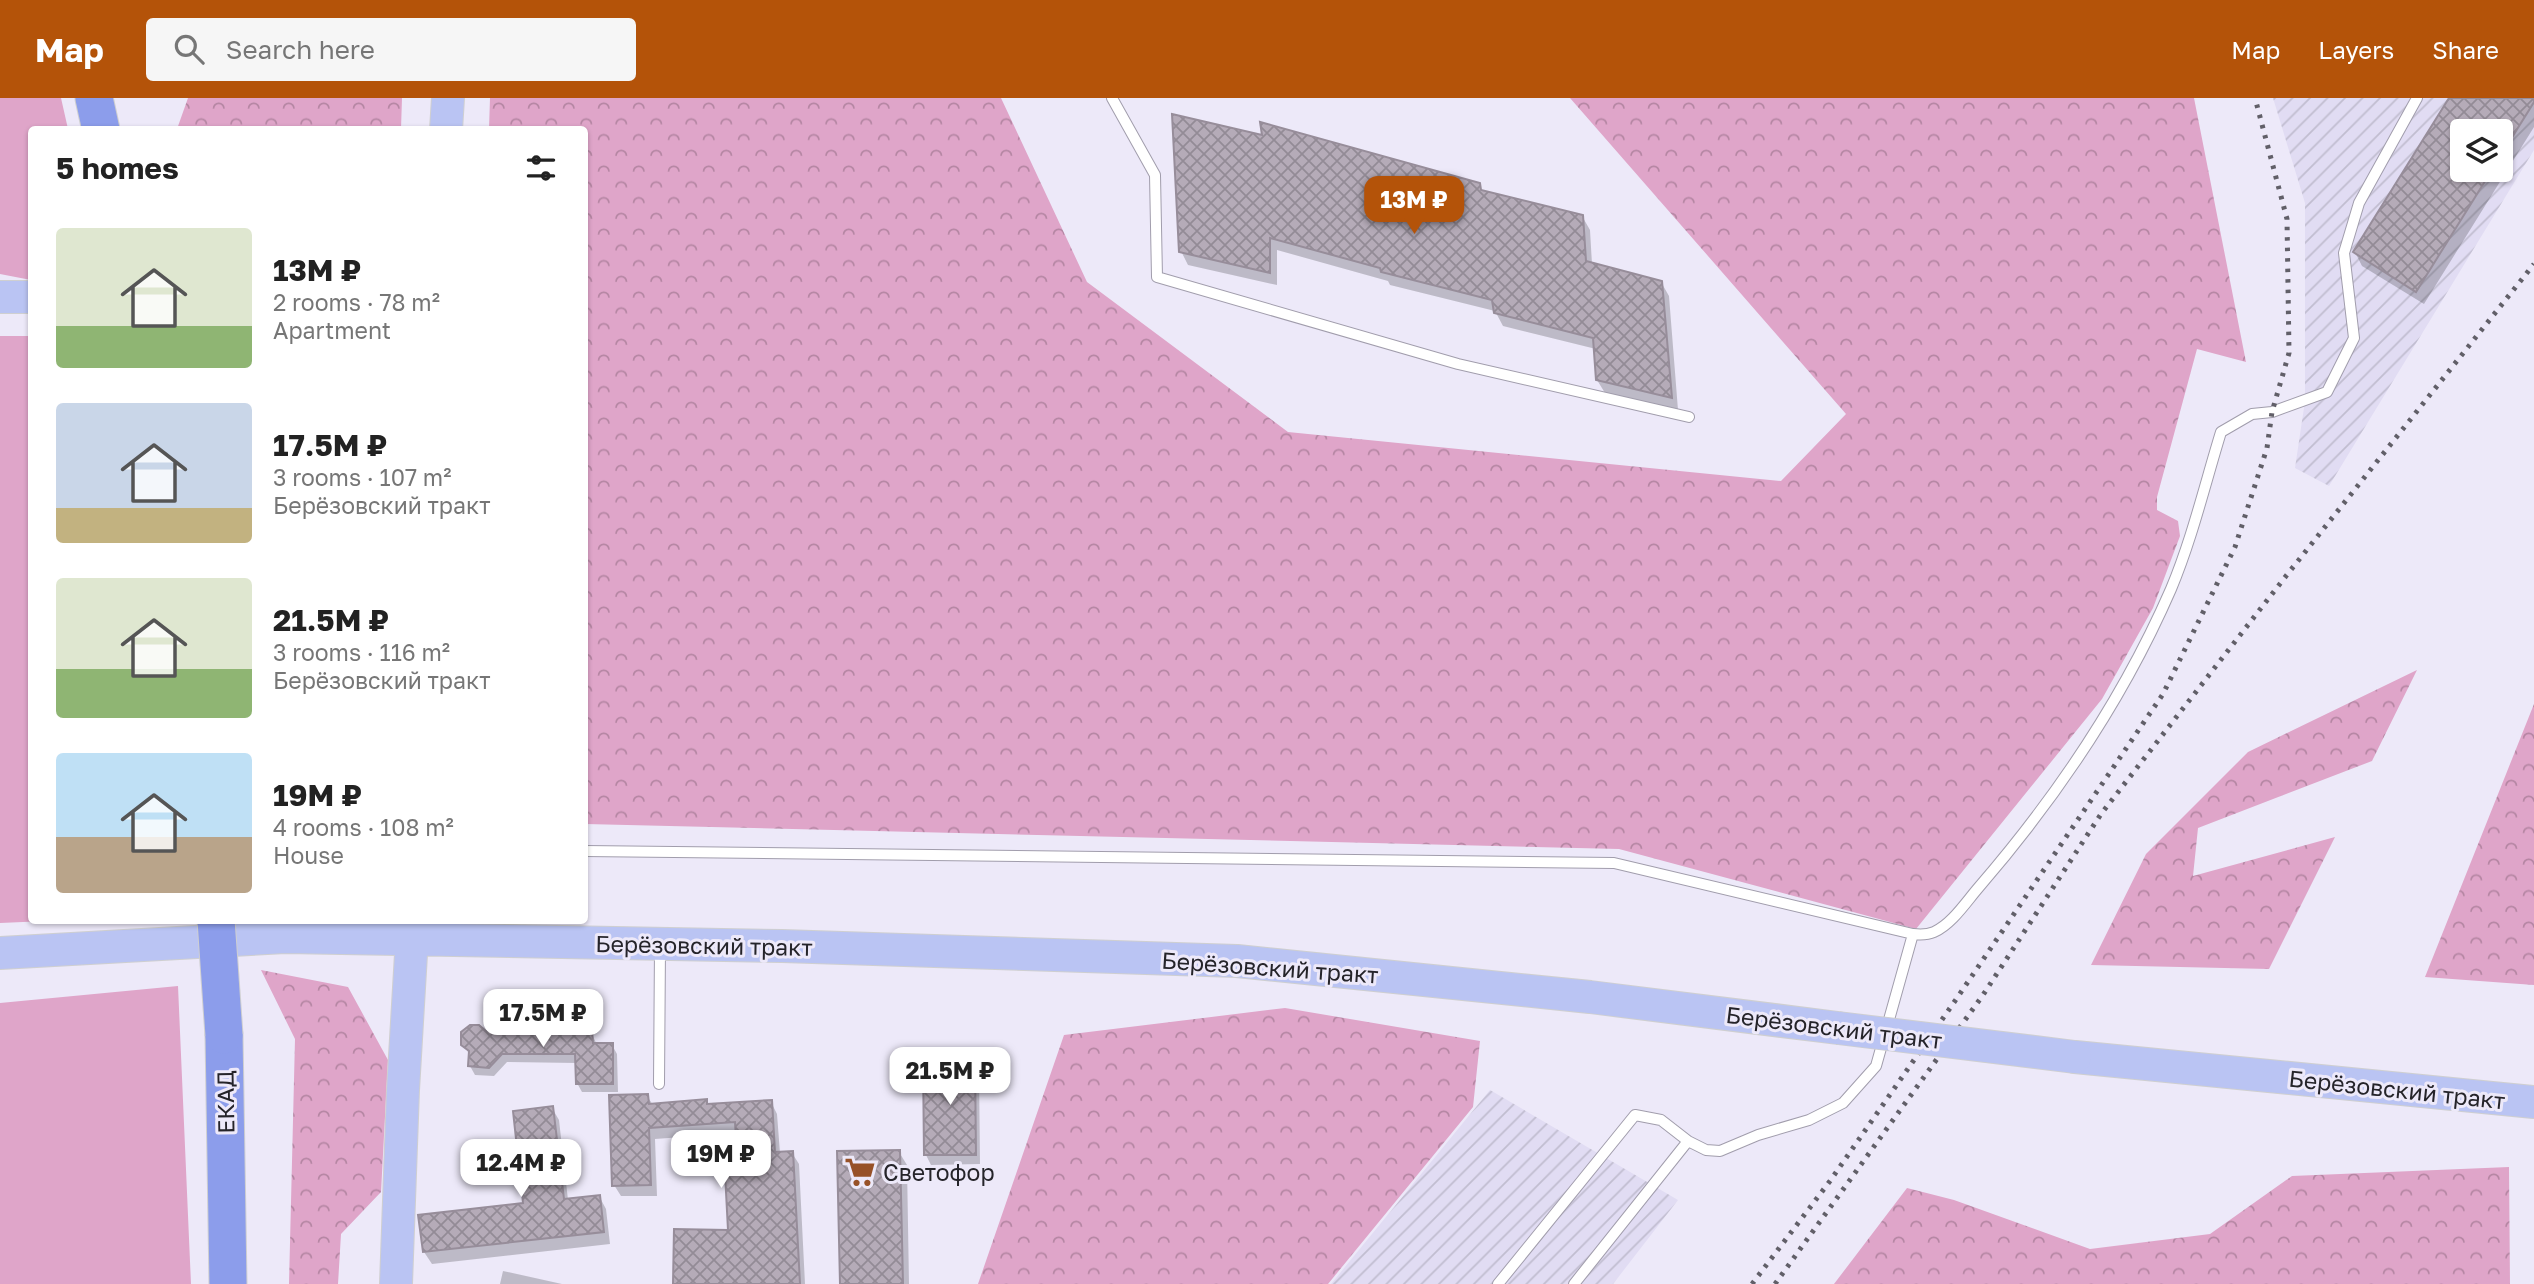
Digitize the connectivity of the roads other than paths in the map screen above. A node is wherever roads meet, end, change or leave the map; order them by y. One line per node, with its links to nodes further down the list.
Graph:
1 (94, 98): 5 (highway)
2 (448, 98): 6 (main road)
3 (1112, 98): 9 (lane)
4 (2417, 98): 13 (lane)
5 (100, 126)
6 (446, 126)
7 (0, 297): 8 (main road)
8 (28, 297)
9 (1689, 416)
10 (588, 851): 13 (lane)
11 (216, 924): 19 (highway, ЕКАД, bridge)
12 (412, 929): 14 (main road, Берёзовский тракт); 15 (main road, Берёзовский тракт); 20 (main road)
13 (1913, 934): 18 (lane)
14 (660, 943): 16 (lane); 17 (main road, Берёзовский тракт, bridge)
15 (0, 954)
16 (659, 1084)
17 (2534, 1102)
18 (1688, 1141): 21 (lane); 22 (lane)
19 (228, 1284)
20 (396, 1284)
21 (1498, 1284)
22 (1574, 1284)

